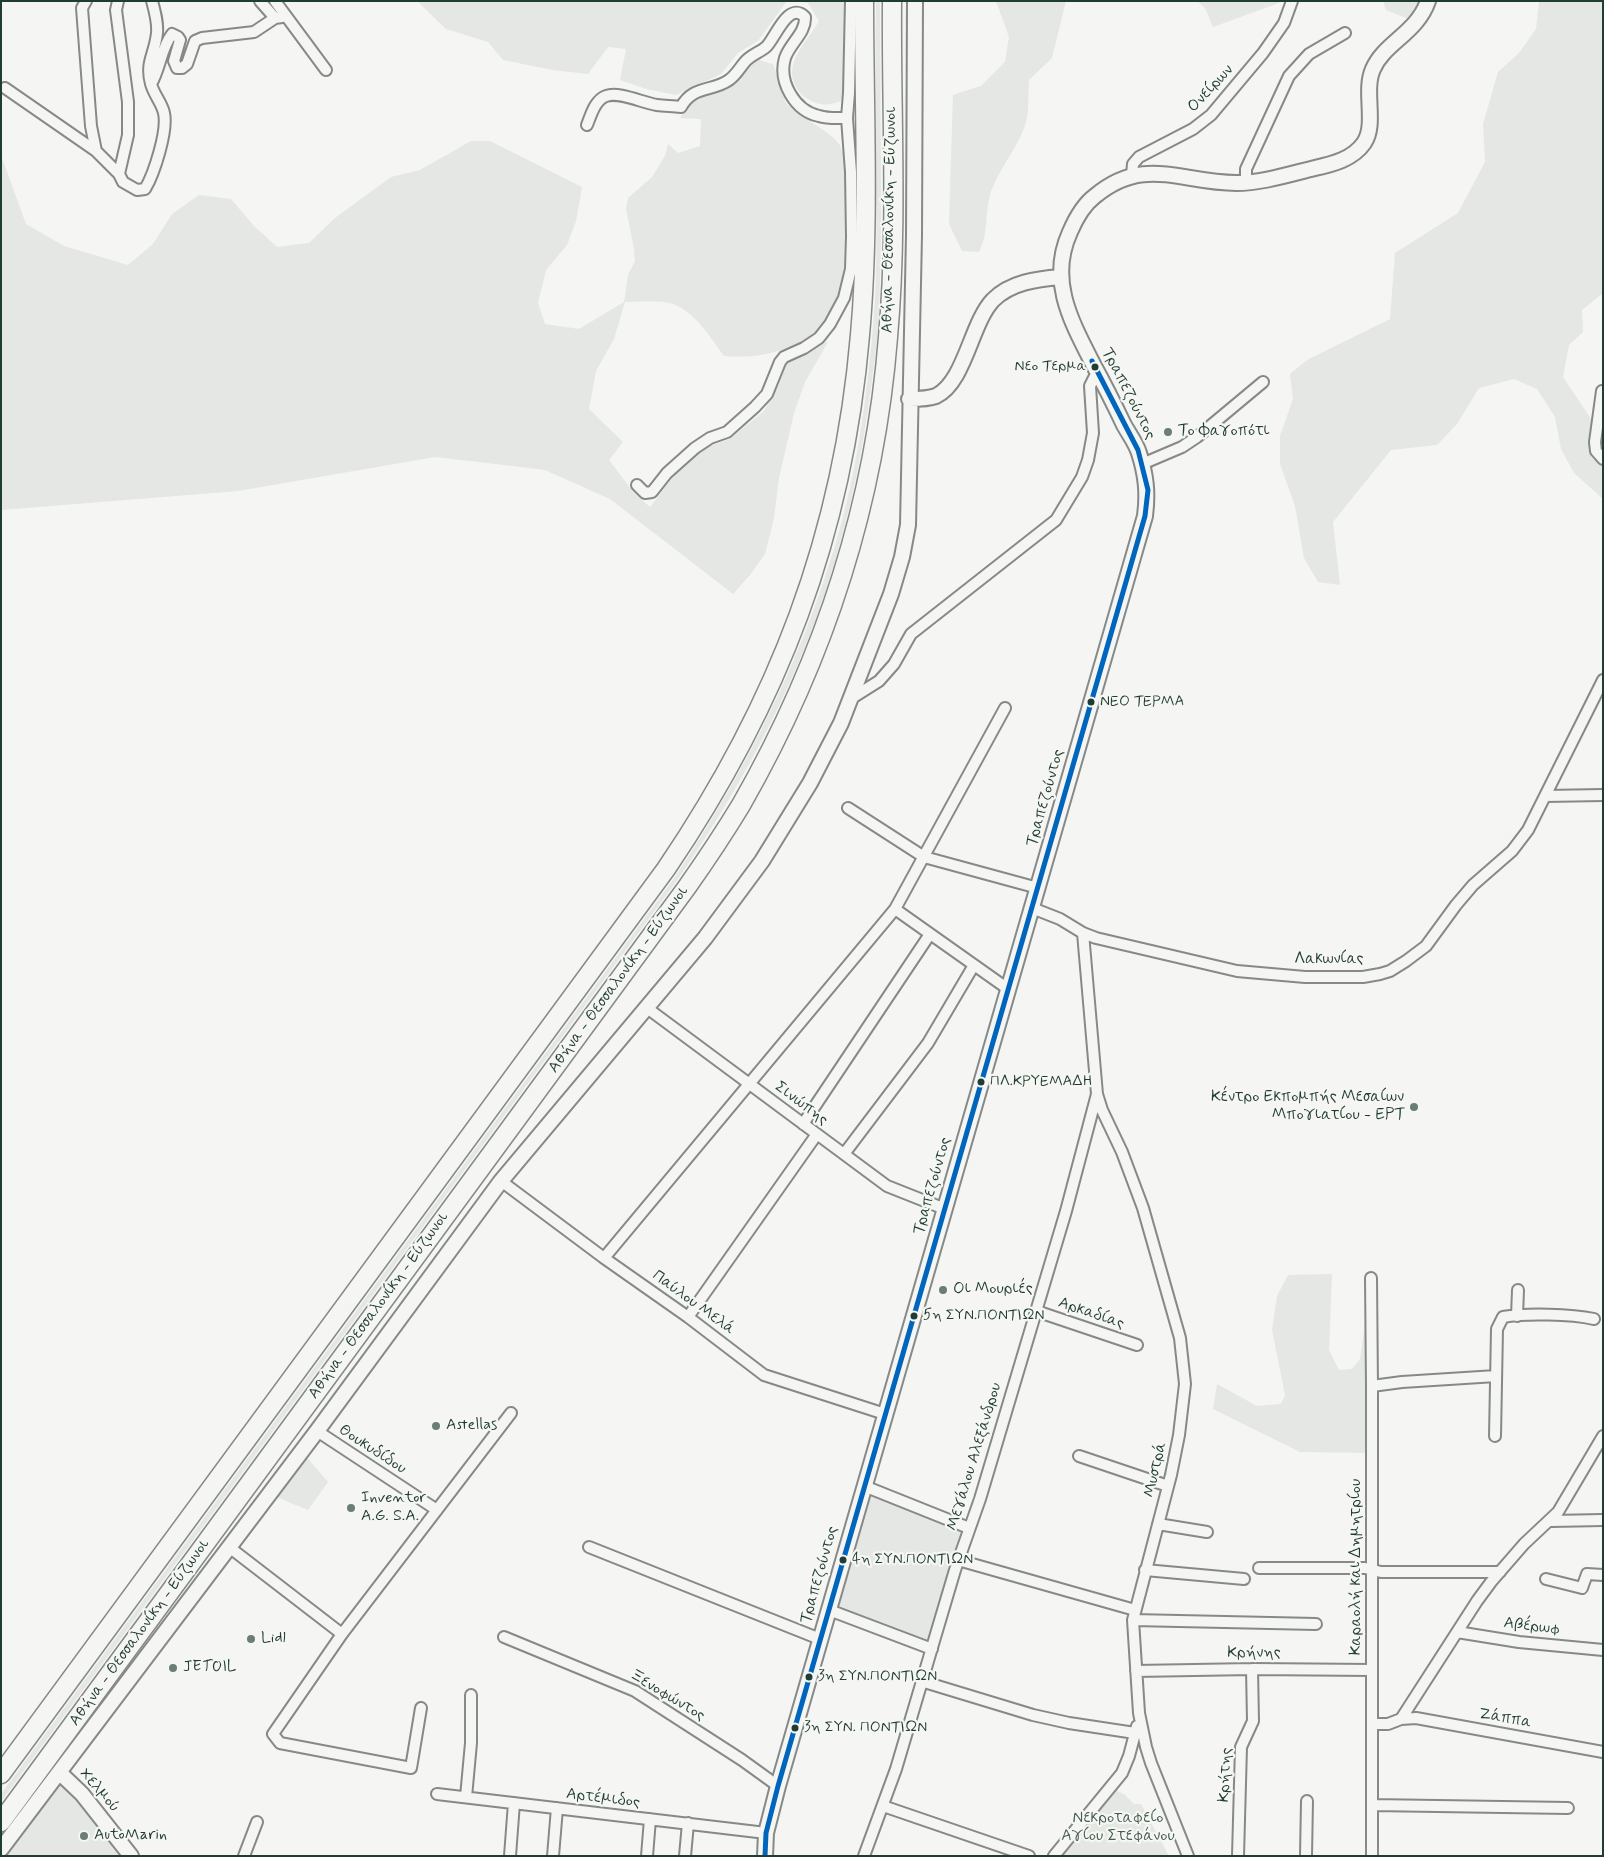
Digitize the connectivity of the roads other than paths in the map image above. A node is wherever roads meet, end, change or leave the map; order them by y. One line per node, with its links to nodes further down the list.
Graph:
1 (86, 1): 19 (street)
2 (118, 1): 20 (street)
3 (152, 1): 15 (street)
4 (260, 1): 12 (street)
5 (275, 1): 12 (street)
6 (851, 1): 17 (street)
7 (864, 1): 108 (highway, Αθήνα - Θεσσαλονίκη - Εύζωνοι)
8 (892, 1): 119 (highway, Αθήνα - Θεσσαλονίκη - Εύζωνοι)
9 (915, 1): 27 (main road)
10 (1292, 1): 21 (street, Ονείρων)
11 (1428, 1): 22 (main road, Τραπεζούντος)
12 (280, 17): 14 (street); 15 (street)
13 (1345, 33): 22 (street)
14 (326, 70)
15 (151, 84): 20 (street)
16 (5, 88): 19 (street)
17 (846, 118): 18 (street); 30 (street)
18 (586, 125)
19 (96, 151): 20 (street)
20 (119, 174)
21 (1132, 175): 22 (main road, Τραπεζούντος); 23 (main road, Τραπεζούντος)
22 (1246, 182)
23 (1061, 277): 24 (main road, Τραπεζούντος); 27 (main road)
24 (1099, 374): 29 (main road, Τραπεζούντος); 32 (street)
25 (1263, 382): 29 (street)
26 (1602, 391): 28 (street)
27 (909, 399): 32 (main road)
28 (1603, 459)
29 (1142, 464): 38 (main road, Τραπεζούντος)
30 (637, 485)
31 (1603, 680): 35 (street, Λακωνίας)
32 (852, 698): 45 (main road)
33 (1006, 708): 37 (street)
34 (1603, 795): 35 (street)
35 (1545, 796): 41 (street, Λακωνίας)
36 (848, 808): 37 (street)
37 (924, 856): 38 (street); 40 (street)
38 (1038, 888): 39 (main road, Τραπεζούντος)
39 (1032, 908): 41 (street, Λακωνίας); 44 (main road, Τραπεζούντος)
40 (895, 909): 42 (street); 46 (street)
41 (1083, 933): 47 (street)
42 (930, 934): 43 (street); 48 (street)
43 (974, 965): 44 (street); 50 (street)
44 (1008, 989): 52 (main road, Τραπεζούντος)
45 (647, 1008): 46 (street, Σινώπης); 51 (main road)
46 (749, 1084): 48 (street, Σινώπης); 53 (street)
47 (1097, 1094): 56 (street, Μεγάλου Αλεξάνδρου); 70 (street, Μυστρά)
48 (803, 1124): 49 (street, Σινώπης)
49 (818, 1134): 50 (street, Σινώπης); 57 (street)
50 (844, 1154): 52 (street, Σινώπης)
51 (500, 1182): 53 (street, Παύλου Μελά); 65 (main road)
52 (945, 1209): 64 (main road, Τραπεζούντος)
53 (604, 1258): 57 (street, Παύλου Μελά)
54 (1371, 1278): 62 (street, Καραολή και Δημητρίου)
55 (1518, 1290): 58 (street)
56 (1036, 1311): 60 (street, Αρκαδίας); 75 (street, Μεγάλου Αλεξάνδρου)
57 (688, 1316): 64 (street, Παύλου Μελά)
58 (1517, 1316): 59 (street); 61 (street)
59 (1594, 1318)
60 (1137, 1345)
61 (1496, 1376): 62 (street); 66 (street)
62 (1372, 1386): 82 (street, Καραολή και Δημητρίου)
63 (510, 1413): 71 (street)
64 (885, 1414): 69 (main road, Τραπεζούντος)
65 (317, 1431): 71 (street, Θουκυδίδου); 77 (main road)
66 (1495, 1436)
67 (1602, 1438): 73 (street)
68 (1080, 1456): 70 (street)
69 (864, 1486): 75 (street); 87 (main road, Τραπεζούντος)
70 (1168, 1486): 74 (street, Μυστρά)
71 (437, 1510): 91 (street)
72 (1603, 1520): 73 (street)
73 (1551, 1521): 83 (street)
74 (1158, 1524): 76 (street); 81 (street, Μυστρά)
75 (969, 1528): 79 (street, Μεγάλου Αλεξάνδρου)
76 (1207, 1532)
77 (230, 1547): 91 (street); 107 (main road)
78 (590, 1547): 93 (street)
79 (958, 1560): 88 (street); 94 (street, Μεγάλου Αλεξάνδρου)
80 (1259, 1568): 82 (street)
81 (1145, 1570): 85 (street); 88 (street, Μυστρά)
82 (1371, 1570): 83 (street); 97 (street, Καραολή και Δημητρίου)
83 (1500, 1572): 90 (street)
84 (1603, 1575): 86 (street)
85 (1244, 1579)
86 (1546, 1579)
87 (829, 1610): 93 (main road, Τραπεζούντος); 94 (street)
88 (1134, 1615): 89 (street); 98 (street, Μυστρά)
89 (1316, 1624)
90 (1457, 1632): 95 (street, Αβέρωφ); 103 (street)
91 (342, 1634): 101 (street)
92 (504, 1637): 109 (street, Ξενοφώντος)
93 (820, 1639): 109 (main road, Τραπεζούντος)
94 (932, 1649): 99 (street, Μεγάλου Αλεξάνδρου)
95 (1603, 1650)
96 (1252, 1669): 97 (street, Κρήνης); 98 (street, Κρήνης); 135 (street, Κρήτης)
97 (1372, 1670): 104 (street, Καραολή και Δημητρίου)
98 (1136, 1671): 102 (street, Μυστρά)
99 (921, 1681): 105 (street); 115 (street, Μεγάλου Αλεξάνδρου)
100 (471, 1695): 111 (street)
101 (421, 1708)
102 (1139, 1713): 105 (street); 134 (street, Μυστρά)
103 (1401, 1719): 104 (street, Ζάππα); 106 (street, Ζάππα)
104 (1372, 1724): 114 (street, Καραολή και Δημητρίου)
105 (1135, 1733): 133 (street)
106 (1603, 1752)
107 (60, 1773): 123 (main road); 124 (main road, Χελμού)
108 (1, 1774)
109 (778, 1786): 122 (main road, Τραπεζούντος)
110 (437, 1794): 111 (street, Αρτέμιδος)
111 (466, 1797): 113 (street, Αρτέμιδος)
112 (1307, 1801): 136 (street)
113 (514, 1803): 116 (street, Αρτέμιδος); 126 (street)
114 (1372, 1805): 117 (street); 137 (street, Καραολή και Δημητρίου)
115 (883, 1806): 131 (street, Μεγάλου Αλεξάνδρου); 132 (street)
116 (557, 1808): 118 (street, Αρτέμιδος); 127 (street)
117 (1568, 1808)
118 (650, 1819): 121 (street, Αρτέμιδος); 128 (street)
119 (1, 1822)
120 (257, 1822): 125 (street)
121 (688, 1823): 122 (street, Αρτέμιδος); 129 (street)
122 (766, 1833): 130 (main road, Τραπεζούντος)
123 (1, 1849)
124 (130, 1856)
125 (244, 1856)
126 (510, 1856)
127 (553, 1856)
128 (647, 1856)
129 (686, 1856)
130 (765, 1856)
131 (864, 1856)
132 (1029, 1856)
133 (1054, 1856)
134 (1188, 1856)
135 (1238, 1856)
136 (1306, 1856)
137 (1372, 1856)

